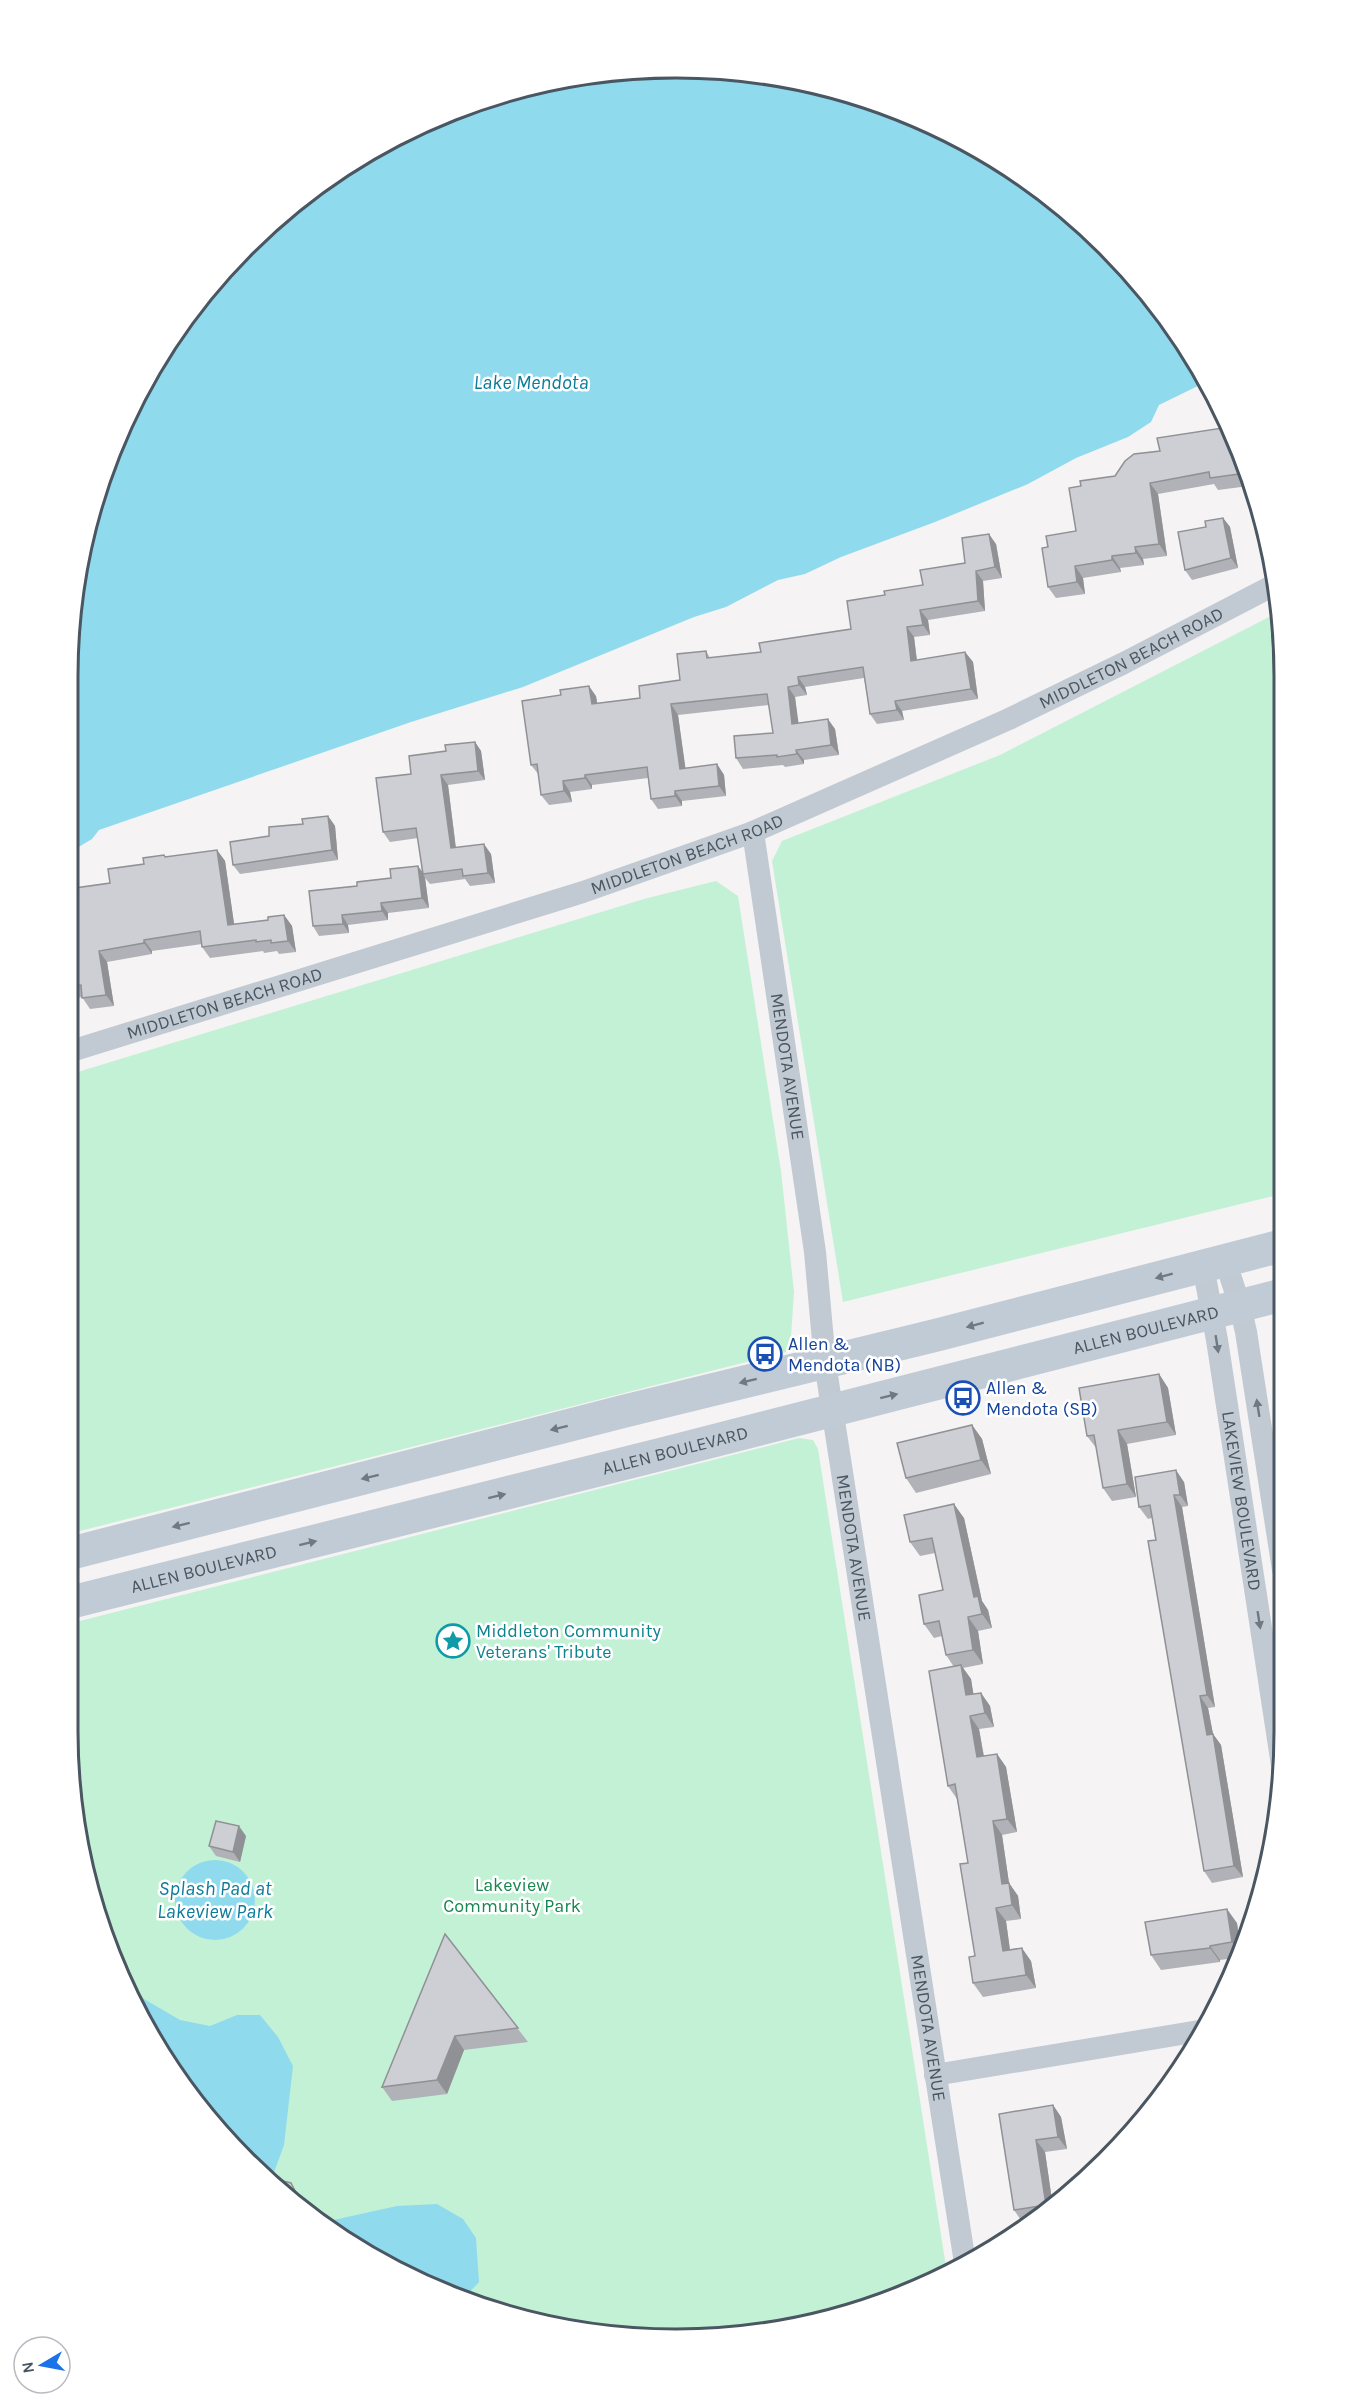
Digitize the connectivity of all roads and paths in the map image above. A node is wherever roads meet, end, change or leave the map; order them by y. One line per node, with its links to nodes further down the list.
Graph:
1 (1268, 588): 2 (street, MIDDLETON BEACH ROAD)
2 (753, 832): 3 (street, MIDDLETON BEACH ROAD); 8 (street, MENDOTA AVENUE)
3 (78, 1049)
4 (1274, 1248): 5 (main road)
5 (1214, 1263): 7 (street, LAKEVIEW BOULEVARD); 8 (main road, one-way to 8)
6 (1274, 1297): 7 (main road, ALLEN BOULEVARD)
7 (1226, 1309): 9 (main road, ALLEN BOULEVARD, one-way to 7); 10 (street, LAKEVIEW BOULEVARD, one-way to 7); 13 (street, LAKEVIEW BOULEVARD, one-way to 13)
8 (825, 1363): 9 (street, MENDOTA AVENUE); 11 (main road, one-way to 11)
9 (833, 1410): 12 (main road, ALLEN BOULEVARD, one-way to 9); 15 (street, MENDOTA AVENUE)
10 (1274, 1533)
11 (78, 1551)
12 (78, 1601)
13 (1274, 1699)
14 (1193, 2032): 15 (street)
15 (935, 2074): 16 (street, MENDOTA AVENUE)
16 (964, 2255)

